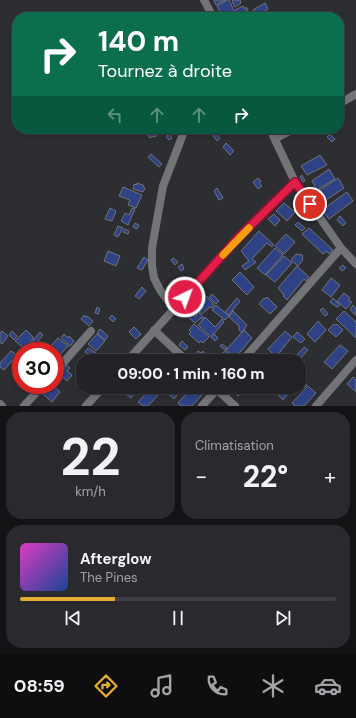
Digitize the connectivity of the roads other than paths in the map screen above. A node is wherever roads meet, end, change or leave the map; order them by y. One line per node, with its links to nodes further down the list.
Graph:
1 (204, 0): 2 (street)
2 (210, 12)
3 (356, 94): 4 (street)
4 (344, 101)
5 (183, 134): 12 (street)
6 (272, 134): 8 (street)
7 (284, 134): 8 (street)
8 (275, 139): 9 (street)
9 (295, 182): 10 (street); 12 (street)
10 (341, 248): 11 (street); 17 (street)
11 (356, 264)
12 (174, 309): 13 (street)
13 (154, 330): 15 (street); 16 (street)
14 (91, 331): 19 (street)
15 (133, 354)
16 (179, 354)
17 (248, 354)
18 (356, 360): 28 (street)
19 (64, 362)
20 (35, 394): 24 (street)
21 (97, 394): 25 (street)
22 (211, 394): 26 (street)
23 (222, 394): 27 (street)
24 (24, 406)
25 (86, 406)
26 (202, 406)
27 (235, 406)
28 (316, 406)

